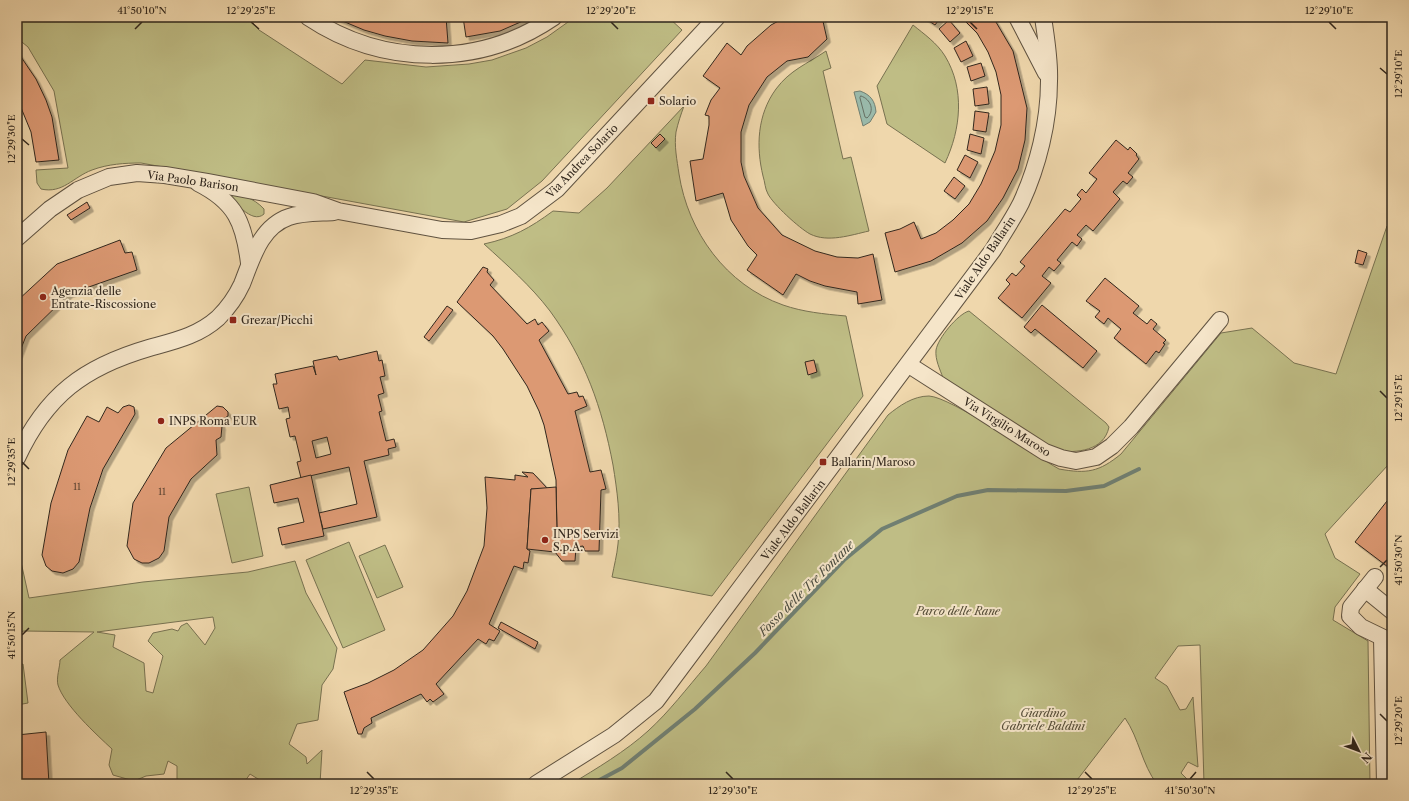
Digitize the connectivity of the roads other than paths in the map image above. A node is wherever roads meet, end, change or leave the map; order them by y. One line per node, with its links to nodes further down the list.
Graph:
1 (308, 17): 2 (street)
2 (554, 17)
3 (717, 17): 8 (street, Via Andrea Solario)
4 (1017, 17): 6 (street)
5 (1043, 17): 6 (street, Viale Aldo Ballarin)
6 (1049, 80): 12 (street, Viale Aldo Ballarin)
7 (190, 180): 8 (street, Via Paolo Barison); 9 (street, Via Paolo Barison); 10 (street)
8 (338, 211): 10 (street)
9 (17, 238)
10 (248, 263): 13 (street)
11 (1220, 320): 12 (street, Via Virgilio Maroso)
12 (909, 365): 16 (street, Viale Aldo Ballarin)
13 (17, 458)
14 (1392, 611): 15 (street)
15 (1387, 640): 17 (street)
16 (536, 784)
17 (1385, 784)

